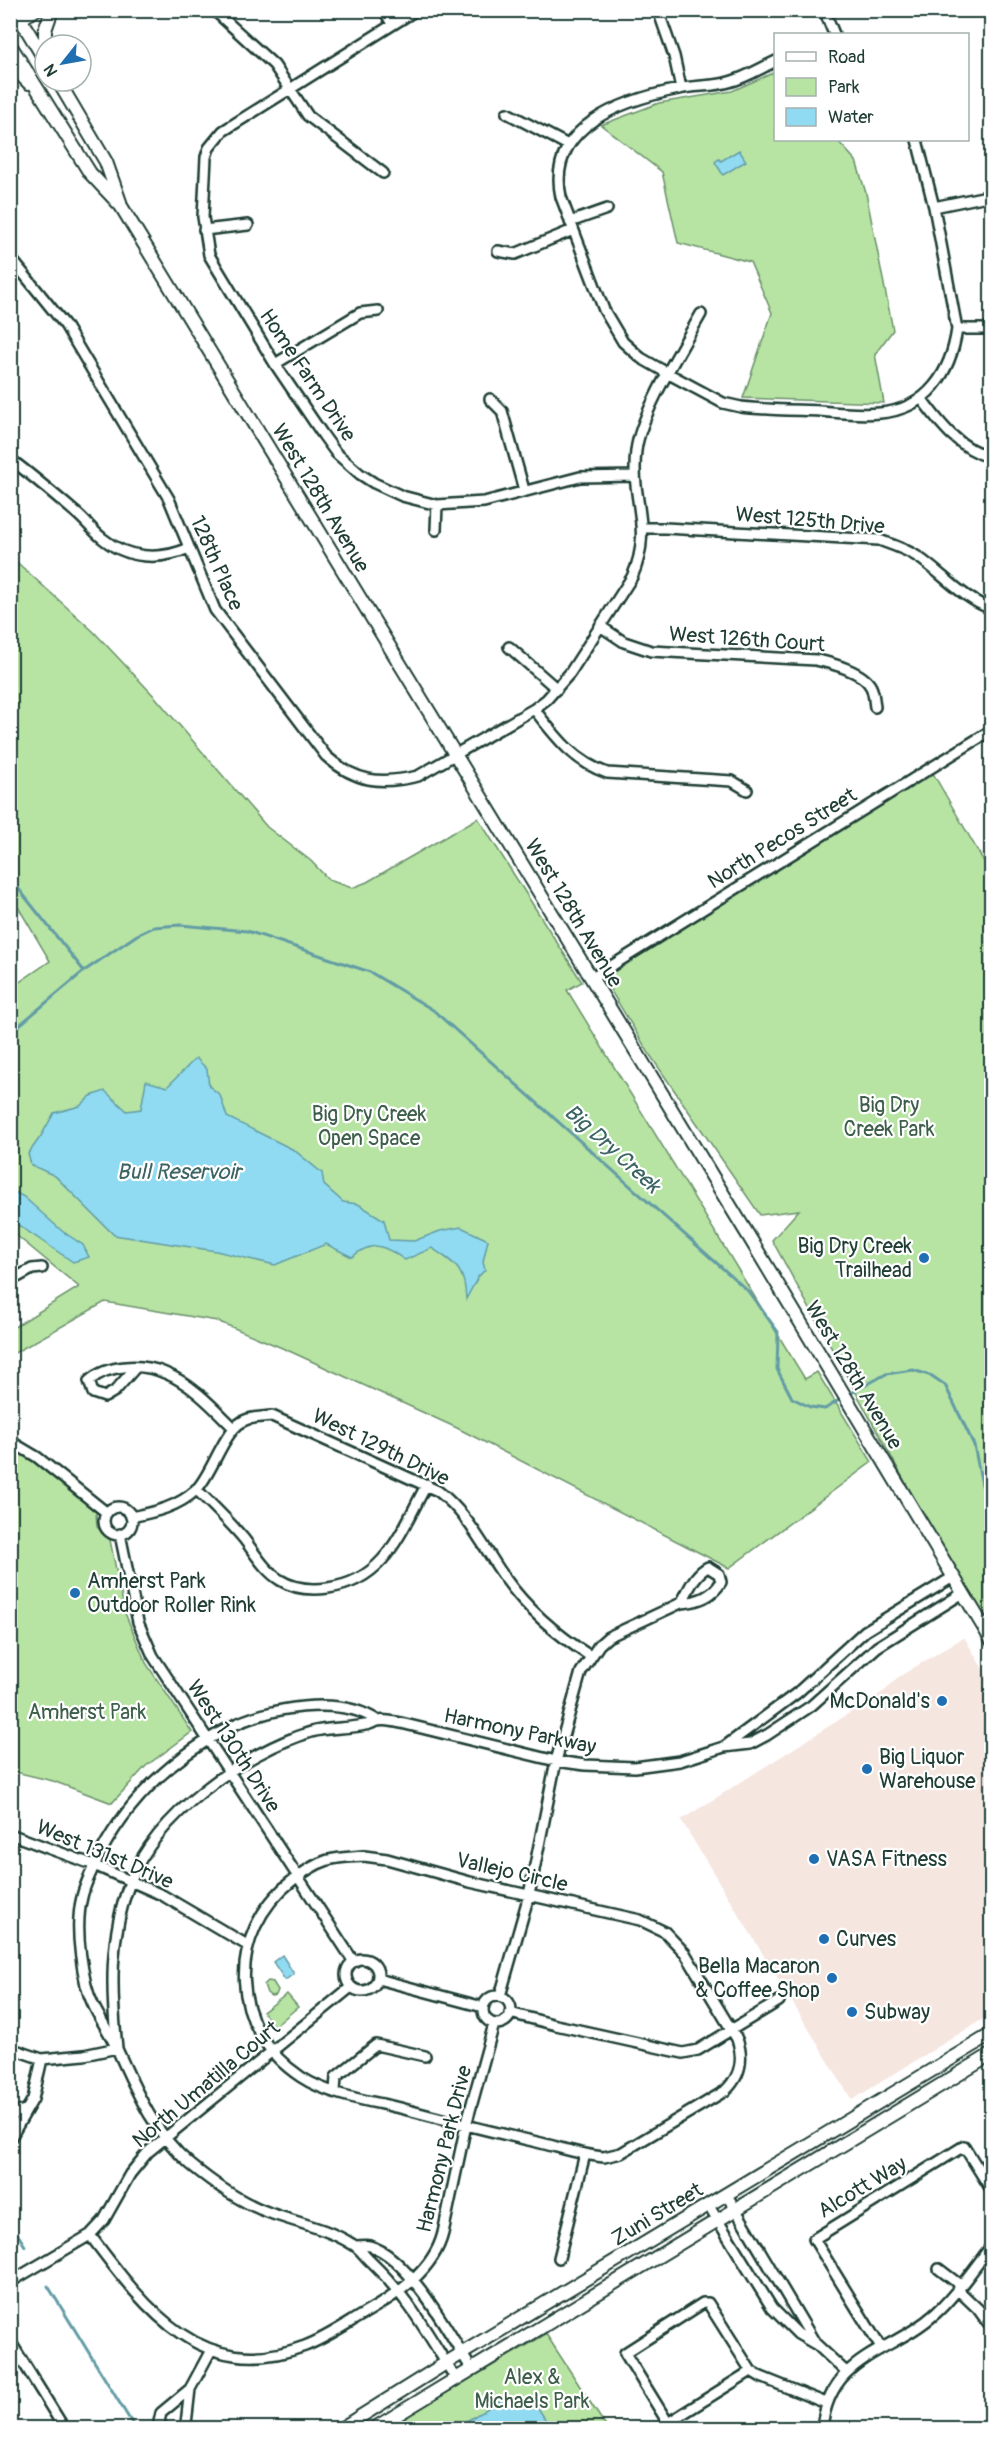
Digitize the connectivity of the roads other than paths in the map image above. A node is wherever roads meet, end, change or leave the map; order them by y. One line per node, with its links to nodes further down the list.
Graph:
1 (35, 10): 8 (main road)
2 (52, 10): 10 (main road)
3 (214, 10): 16 (street)
4 (384, 10): 9 (street)
5 (416, 10): 9 (street, Home Farm Drive)
6 (658, 10): 17 (street)
7 (824, 10): 11 (street)
8 (15, 18): 12 (main road)
9 (392, 24): 16 (street, Home Farm Drive)
10 (46, 33)
11 (832, 33)
12 (33, 43)
13 (10, 45): 19 (main road, West 128th Avenue)
14 (774, 62): 17 (street)
15 (10, 64): 19 (main road)
16 (288, 88): 23 (street); 30 (street, Home Farm Drive)
17 (681, 88): 22 (street)
18 (65, 93): 25 (main road, West 128th Avenue)
19 (55, 113): 25 (main road, West 128th Avenue)
20 (507, 113): 22 (street)
21 (917, 141): 26 (street)
22 (568, 145): 29 (street)
23 (383, 173)
24 (992, 195): 26 (street)
25 (121, 206): 56 (main road, West 128th Avenue)
26 (934, 207): 35 (street)
27 (607, 209): 29 (street)
28 (248, 225): 30 (street)
29 (572, 226): 31 (street); 38 (street)
30 (204, 230): 37 (street, Home Farm Drive)
31 (498, 251)
32 (10, 257): 48 (street, 128th Place)
33 (378, 311): 37 (street)
34 (701, 314): 38 (street, 128th Place)
35 (957, 329): 36 (street); 39 (street)
36 (992, 329)
37 (275, 364): 45 (street, Home Farm Drive)
38 (669, 374): 39 (street); 43 (street, 128th Place)
39 (921, 398): 41 (street)
40 (490, 399): 44 (street)
41 (992, 458)
42 (10, 459): 48 (street)
43 (635, 476): 44 (street, Home Farm Drive); 46 (street, 128th Place)
44 (524, 490): 45 (street, Home Farm Drive)
45 (437, 505): 47 (street)
46 (642, 528): 49 (street, West 125th Drive); 50 (street, 128th Place)
47 (436, 530)
48 (189, 548): 56 (street, 128th Place)
49 (992, 609)
50 (600, 626): 52 (street, 128th Place); 53 (street, West 126th Court)
51 (510, 647): 52 (street)
52 (557, 689): 54 (street, 128th Place)
53 (875, 706)
54 (534, 709): 56 (street, 128th Place); 57 (street)
55 (992, 730): 58 (street, North Pecos Street)
56 (455, 756): 58 (main road, West 128th Avenue)
57 (747, 790)
58 (592, 978): 69 (main road, West 128th Avenue)
59 (42, 1268): 60 (street)
60 (11, 1279)
61 (136, 1367): 61 (street); 62 (street)
62 (234, 1428): 64 (street, West 129th Drive); 65 (street)
63 (10, 1441): 66 (street)
64 (426, 1484): 65 (street); 75 (street, West 129th Drive)
65 (196, 1489): 67 (street)
66 (107, 1513): 67 (street); 68 (street)
67 (131, 1517): 68 (street)
68 (120, 1534): 77 (street, West 130th Drive)
69 (953, 1578): 70 (main road, West 128th Avenue); 72 (street, Harmony Parkway)
70 (963, 1593): 73 (main road, West 128th Avenue); 74 (street, Harmony Parkway)
71 (681, 1603): 71 (street); 75 (street)
72 (860, 1636): 74 (street); 78 (street, Harmony Parkway)
73 (992, 1641)
74 (870, 1652): 78 (street, Harmony Parkway)
75 (590, 1656): 79 (street)
76 (378, 1720): 77 (street, Harmony Parkway); 79 (street, Harmony Parkway); 80 (street, Harmony Parkway)
77 (207, 1739): 80 (street, West 130th Drive); 82 (street, Harmony Parkway)
78 (724, 1747): 79 (street, Harmony Parkway)
79 (556, 1761): 85 (street)
80 (231, 1773): 83 (street, West 130th Drive); 84 (street, Harmony Parkway)
81 (10, 1834): 82 (street, West 131st Drive)
82 (94, 1865): 84 (street, West 131st Drive); 98 (street, Harmony Parkway)
83 (297, 1877): 85 (street, Vallejo Circle); 86 (street, Vallejo Circle); 87 (street, West 130th Drive)
84 (131, 1880): 86 (street, West 131st Drive); 98 (street, Harmony Parkway)
85 (529, 1895): 90 (street); 95 (street, Vallejo Circle)
86 (247, 1945): 99 (street, Vallejo Circle)
87 (354, 1962): 88 (street); 89 (street)
88 (378, 1979): 89 (street); 92 (street)
89 (351, 1987): 99 (street, North Umatilla Court)
90 (500, 1996): 92 (street); 93 (street)
91 (779, 2001): 95 (street)
92 (483, 2007): 94 (street)
93 (510, 2013): 94 (street); 95 (street)
94 (494, 2024): 106 (street, Harmony Park Drive)
95 (732, 2030): 109 (street, Vallejo Circle)
96 (992, 2034): 111 (main road, Zuni Street)
97 (10, 2048): 102 (street)
98 (117, 2048): 102 (street); 107 (street, Harmony Parkway)
99 (270, 2051): 103 (street, Vallejo Circle); 107 (street, North Umatilla Court)
100 (992, 2054): 113 (main road, Zuni Street)
101 (425, 2056): 103 (street)
102 (42, 2059): 104 (street)
103 (335, 2091): 106 (street, Vallejo Circle)
104 (25, 2110): 105 (street); 108 (street)
105 (10, 2115)
106 (466, 2126): 109 (street, Vallejo Circle); 120 (street, Harmony Park Drive)
107 (165, 2138): 115 (street, North Umatilla Court); 117 (street, Harmony Parkway)
108 (10, 2139)
109 (585, 2154): 118 (street)
110 (992, 2191): 127 (street, Alcott Way)
111 (727, 2195): 112 (main road, Zuni Street); 113 (street)
112 (709, 2206): 114 (street); 129 (main road, Zuni Street)
113 (736, 2209): 114 (main road, Zuni Street); 126 (street)
114 (718, 2220): 126 (street); 131 (main road, Zuni Street)
115 (90, 2235): 121 (street, North Umatilla Court); 128 (street, Harmony Park Drive)
116 (992, 2245): 122 (street)
117 (356, 2246): 120 (street, Harmony Parkway); 123 (street, Harmony Parkway)
118 (559, 2258)
119 (939, 2269): 122 (street)
120 (412, 2279): 123 (street, Harmony Park Drive); 129 (street, Harmony Parkway)
121 (10, 2282)
122 (958, 2287): 124 (street); 127 (street)
123 (399, 2290): 128 (street, Harmony Park Drive); 130 (street, Harmony Parkway)
124 (992, 2328)
125 (10, 2341): 137 (street)
126 (817, 2345): 133 (street)
127 (880, 2348): 133 (street)
128 (211, 2350): 135 (street)
129 (463, 2354): 130 (main road, Zuni Street); 131 (street, Harmony Parkway)
130 (446, 2363): 134 (street, Harmony Parkway); 140 (main road, Zuni Street)
131 (472, 2370): 134 (main road, Zuni Street)
132 (751, 2371): 132 (street); 136 (street)
133 (846, 2372): 136 (street)
134 (456, 2379): 141 (main road, Zuni Street)
135 (190, 2389): 138 (street); 139 (street)
136 (826, 2403): 142 (street)
137 (64, 2428)
138 (163, 2428)
139 (183, 2428)
140 (342, 2428)
141 (375, 2428)
142 (822, 2428)

